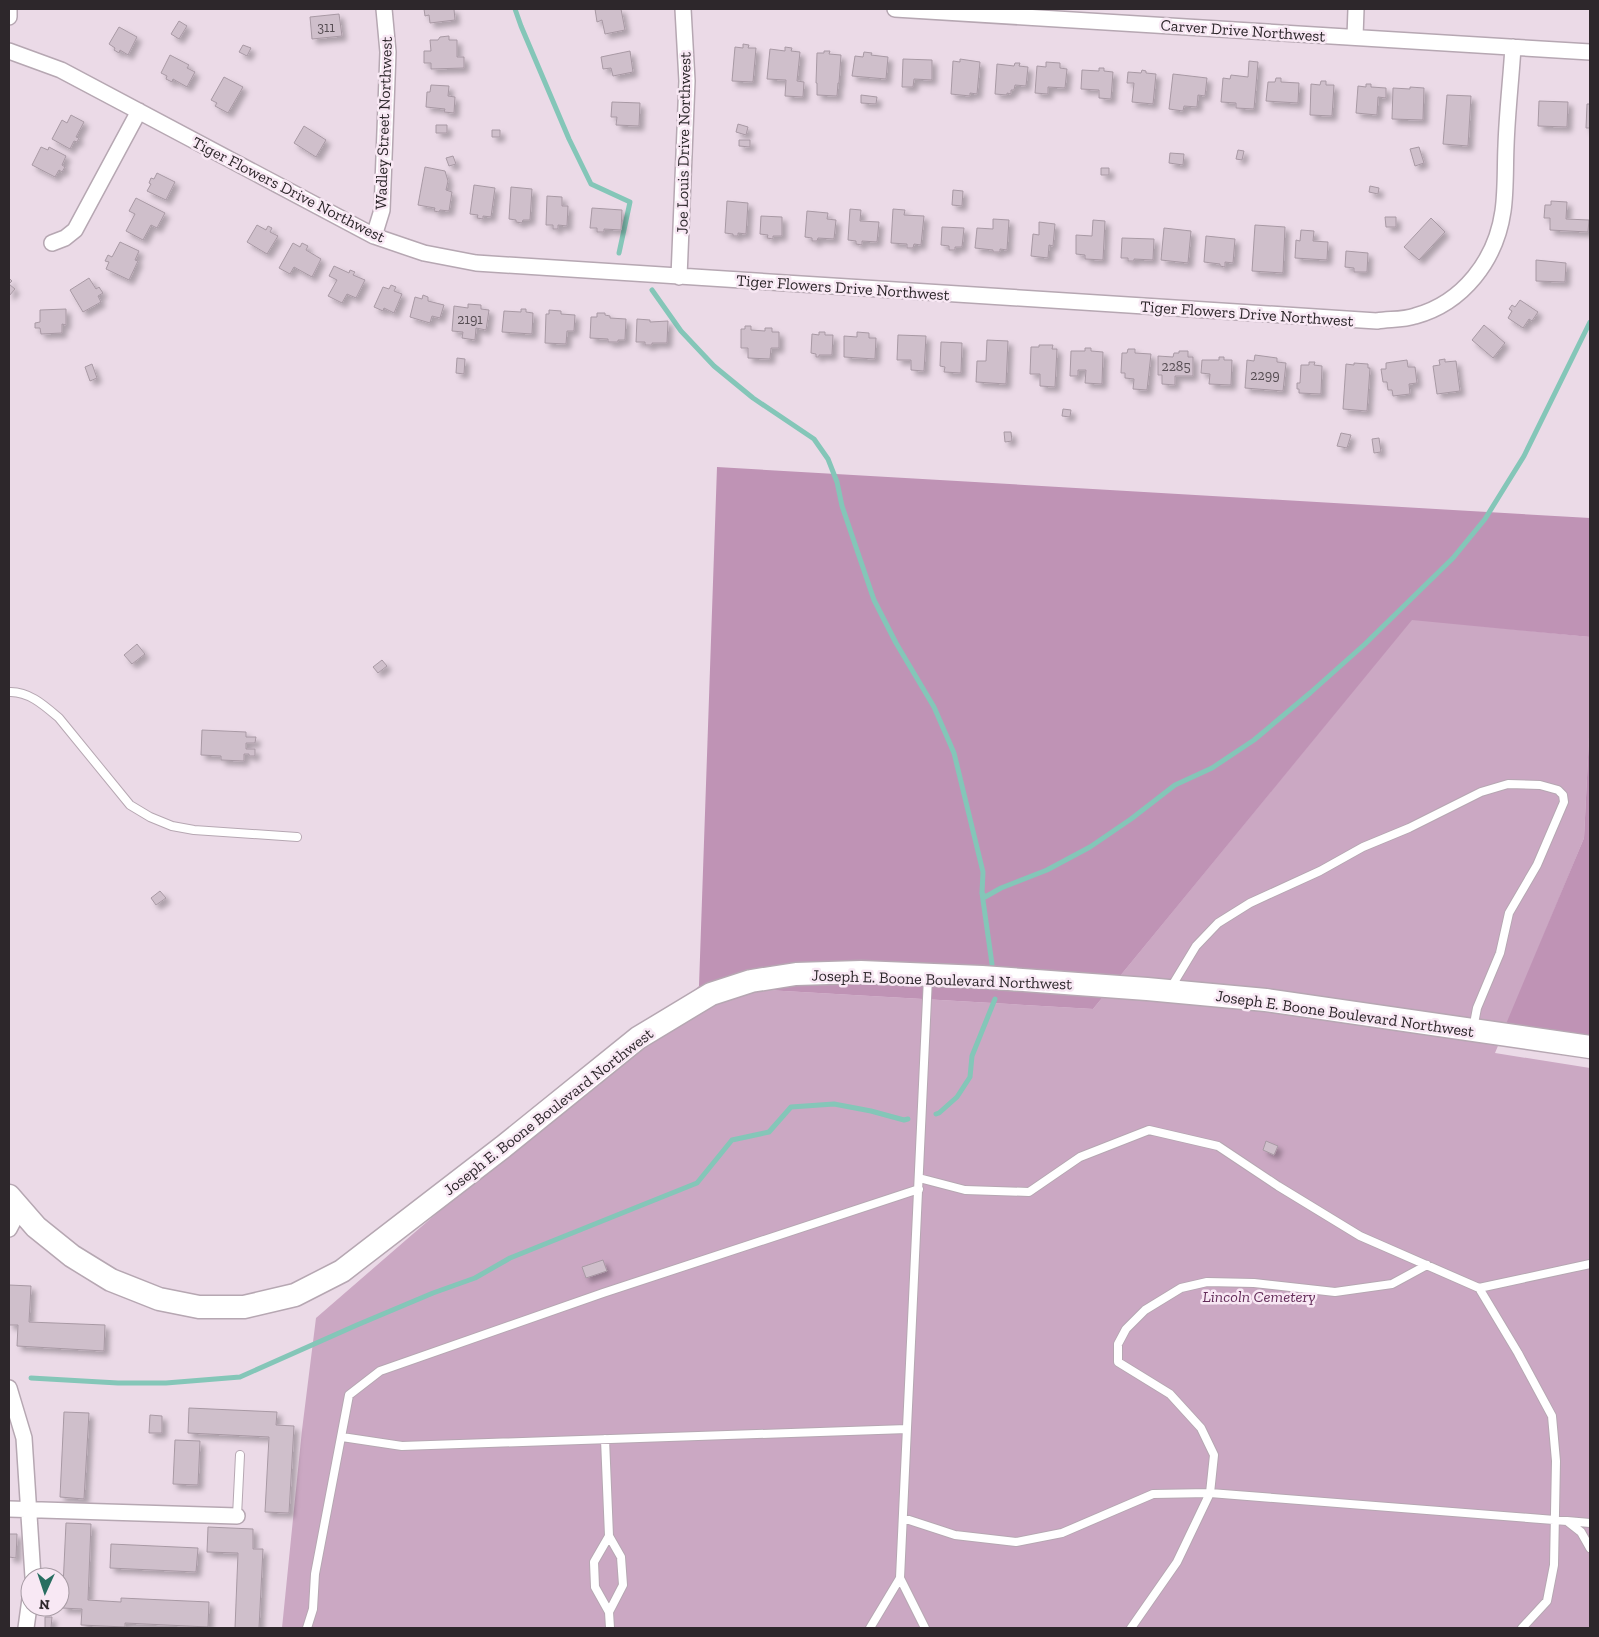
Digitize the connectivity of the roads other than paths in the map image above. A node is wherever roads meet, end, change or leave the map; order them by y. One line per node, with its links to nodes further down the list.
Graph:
1 (9, 9): 8 (street)
2 (384, 9): 14 (street, Wadley Street Northwest)
3 (683, 9): 16 (street, Joe Louis Drive Northwest)
4 (895, 9): 5 (street, Carver Drive Northwest)
5 (915, 9): 7 (street, Carver Drive Northwest)
6 (1356, 9): 9 (street)
7 (1130, 16): 9 (street, Carver Drive Northwest)
8 (9, 17)
9 (1355, 37): 10 (street, Carver Drive Northwest)
10 (1513, 47): 12 (street, Carver Drive Northwest); 16 (street, Tiger Flowers Drive Northwest)
11 (9, 51): 13 (street, Tiger Flowers Drive Northwest)
12 (1590, 52)
13 (139, 111): 14 (street, Tiger Flowers Drive Northwest); 15 (street)
14 (374, 236): 16 (street, Tiger Flowers Drive Northwest)
15 (52, 243)
16 (678, 277)
17 (9, 692): 18 (lane)
18 (297, 837)
19 (928, 975): 20 (main road, Joseph E. Boone Boulevard Northwest); 23 (lane); 25 (main road, Joseph E. Boone Boulevard Northwest)
20 (1169, 991): 21 (main road, Joseph E. Boone Boulevard Northwest); 21 (lane)
21 (1473, 1030): 22 (main road, Joseph E. Boone Boulevard Northwest)
22 (1590, 1047)
23 (919, 1178): 24 (lane); 28 (lane)
24 (919, 1189): 31 (lane); 32 (lane)
25 (14, 1202): 26 (street)
26 (9, 1229)
27 (1590, 1264): 29 (lane)
28 (1428, 1266): 29 (lane); 35 (lane)
29 (1479, 1288): 40 (lane)
30 (9, 1388): 37 (street)
31 (907, 1429): 33 (lane); 39 (lane)
32 (342, 1437): 33 (lane); 48 (lane)
33 (605, 1439): 43 (lane)
34 (240, 1455): 38 (lane)
35 (1210, 1493): 39 (lane); 40 (lane); 52 (lane)
36 (9, 1509): 37 (street)
37 (29, 1510): 38 (street); 45 (street)
38 (237, 1516)
39 (903, 1518): 46 (lane)
40 (1555, 1520): 41 (lane); 53 (lane)
41 (1567, 1521): 42 (lane); 44 (lane)
42 (1590, 1523)
43 (609, 1536): 47 (lane); 47 (lane)
44 (1590, 1548)
45 (32, 1567)
46 (900, 1578): 50 (lane); 51 (lane)
47 (609, 1612): 49 (lane)
48 (307, 1628)
49 (610, 1628)
50 (870, 1628)
51 (925, 1628)
52 (1131, 1628)
53 (1522, 1628)

